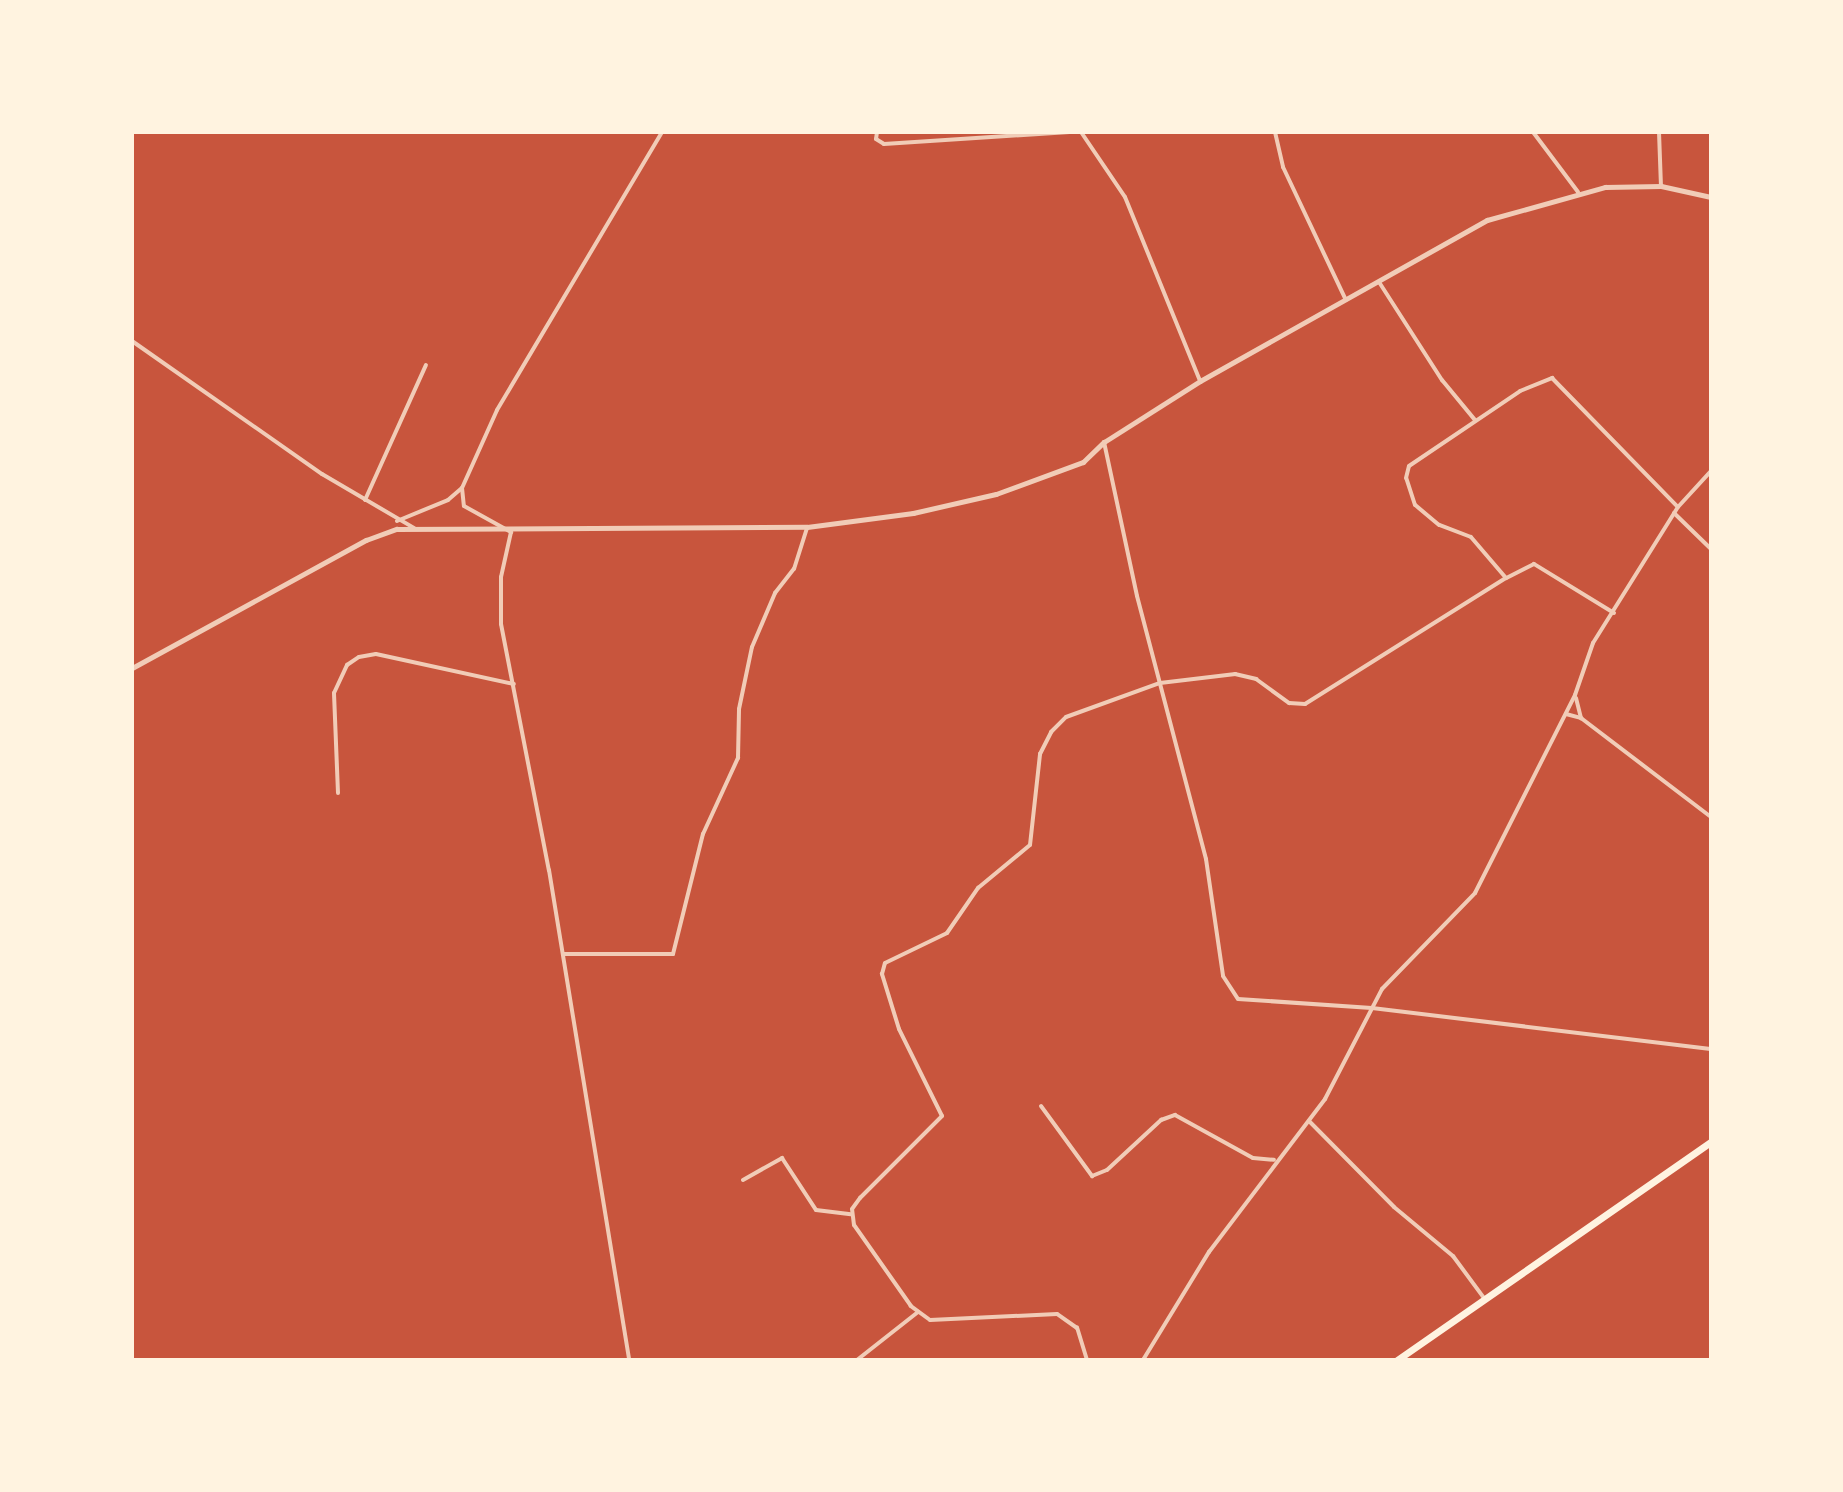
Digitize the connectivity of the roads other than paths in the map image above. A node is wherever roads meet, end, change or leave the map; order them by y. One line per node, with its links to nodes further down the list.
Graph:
1 (662, 132): 21 (street)
2 (877, 132): 3 (street)
3 (1070, 132)
4 (1081, 132): 17 (street)
5 (1275, 132): 9 (street)
6 (1283, 132): 9 (street)
7 (1533, 132): 11 (street)
8 (1659, 132): 10 (street)
9 (1276, 139): 14 (street)
10 (1661, 186): 11 (street); 12 (street)
11 (1578, 192): 13 (street)
12 (1711, 197)
13 (1379, 282): 14 (street); 18 (street)
14 (1346, 300): 17 (street)
15 (132, 341): 22 (street)
16 (426, 365): 22 (street)
17 (1200, 381): 19 (street)
18 (1476, 420): 23 (street); 30 (street)
19 (1104, 442): 26 (street); 33 (street)
20 (1711, 471): 23 (street)
21 (462, 488): 25 (street); 28 (street)
22 (365, 500): 25 (street)
23 (1678, 507): 24 (street)
24 (1674, 513): 29 (street); 31 (street)
25 (397, 521): 27 (street)
26 (807, 527): 28 (street); 40 (street)
27 (414, 528): 28 (street); 32 (street)
28 (511, 532): 34 (street)
29 (1711, 549)
30 (1506, 578): 31 (street); 33 (street)
31 (1614, 613): 35 (street)
32 (132, 668)
33 (1160, 683): 41 (street); 48 (street)
34 (514, 684): 38 (street); 40 (street)
35 (1575, 695): 36 (street); 37 (street)
36 (1566, 714): 37 (street); 41 (street)
37 (1581, 718): 39 (street)
38 (338, 793)
39 (1711, 817)
40 (563, 954): 51 (street)
41 (1372, 1008): 42 (street); 44 (street)
42 (1711, 1049)
43 (1041, 1106): 46 (street)
44 (1309, 1121): 46 (street); 49 (street)
45 (1711, 1142): 49 (highway)
46 (1274, 1160): 54 (street)
47 (743, 1180): 48 (street)
48 (851, 1214): 50 (street)
49 (1485, 1299): 55 (highway)
50 (918, 1312): 52 (street); 53 (street)
51 (629, 1360)
52 (857, 1360)
53 (1087, 1360)
54 (1143, 1360)
55 (1397, 1360)

